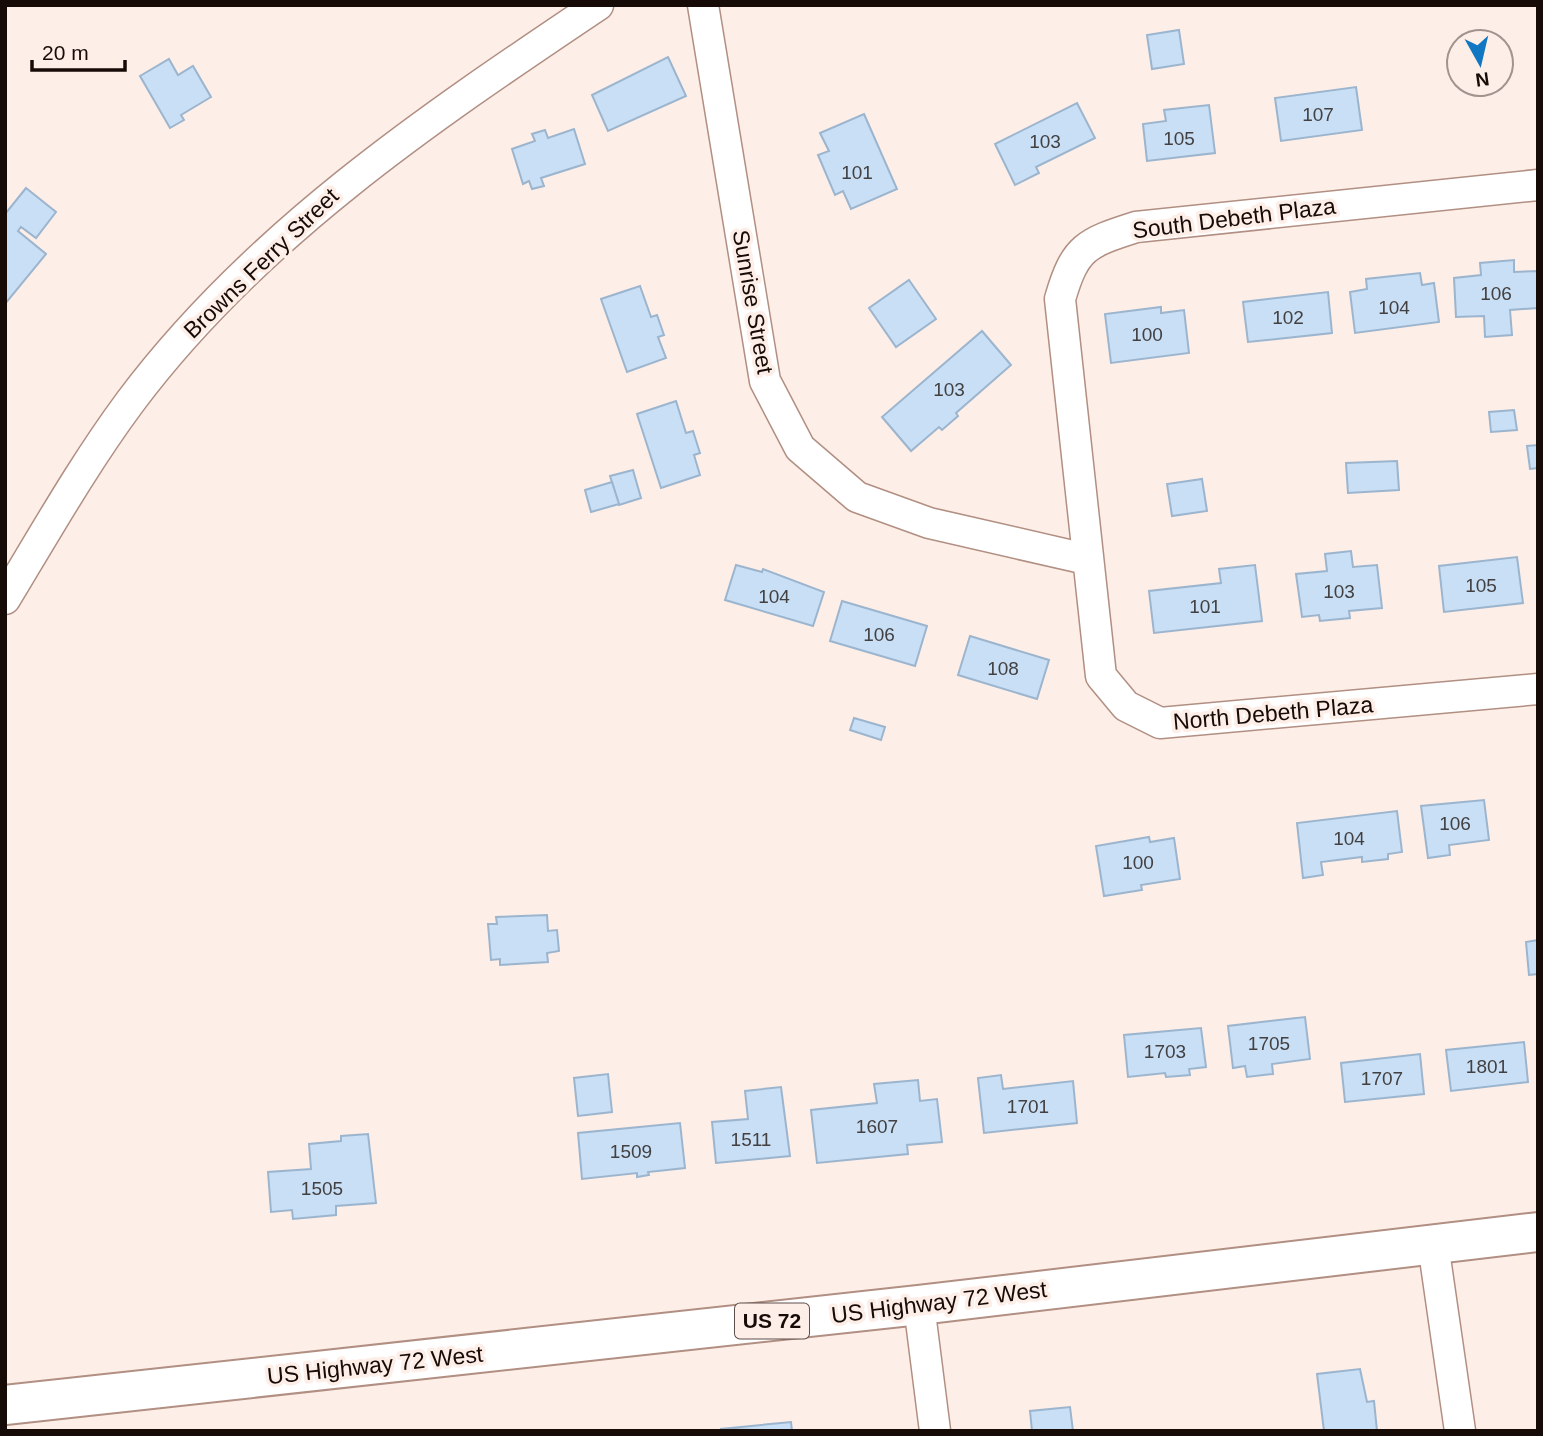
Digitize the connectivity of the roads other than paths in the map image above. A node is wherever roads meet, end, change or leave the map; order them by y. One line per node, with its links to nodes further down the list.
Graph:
1 (598, 5): 5 (street, Browns Ferry Street)
2 (703, 5): 4 (street, Sunrise Street)
3 (1538, 185): 4 (street, South Debeth Plaza)
4 (1086, 559): 6 (street, North Debeth Plaza)
5 (5, 599)
6 (1538, 689)
7 (1538, 1232): 8 (highway, US Highway 72 West / US 72)
8 (1433, 1244): 9 (highway, US Highway 72 West / US 72); 12 (street)
9 (919, 1305): 10 (highway, US Highway 72 West / US 72); 11 (street)
10 (5, 1405)
11 (934, 1431)
12 (1460, 1431)

